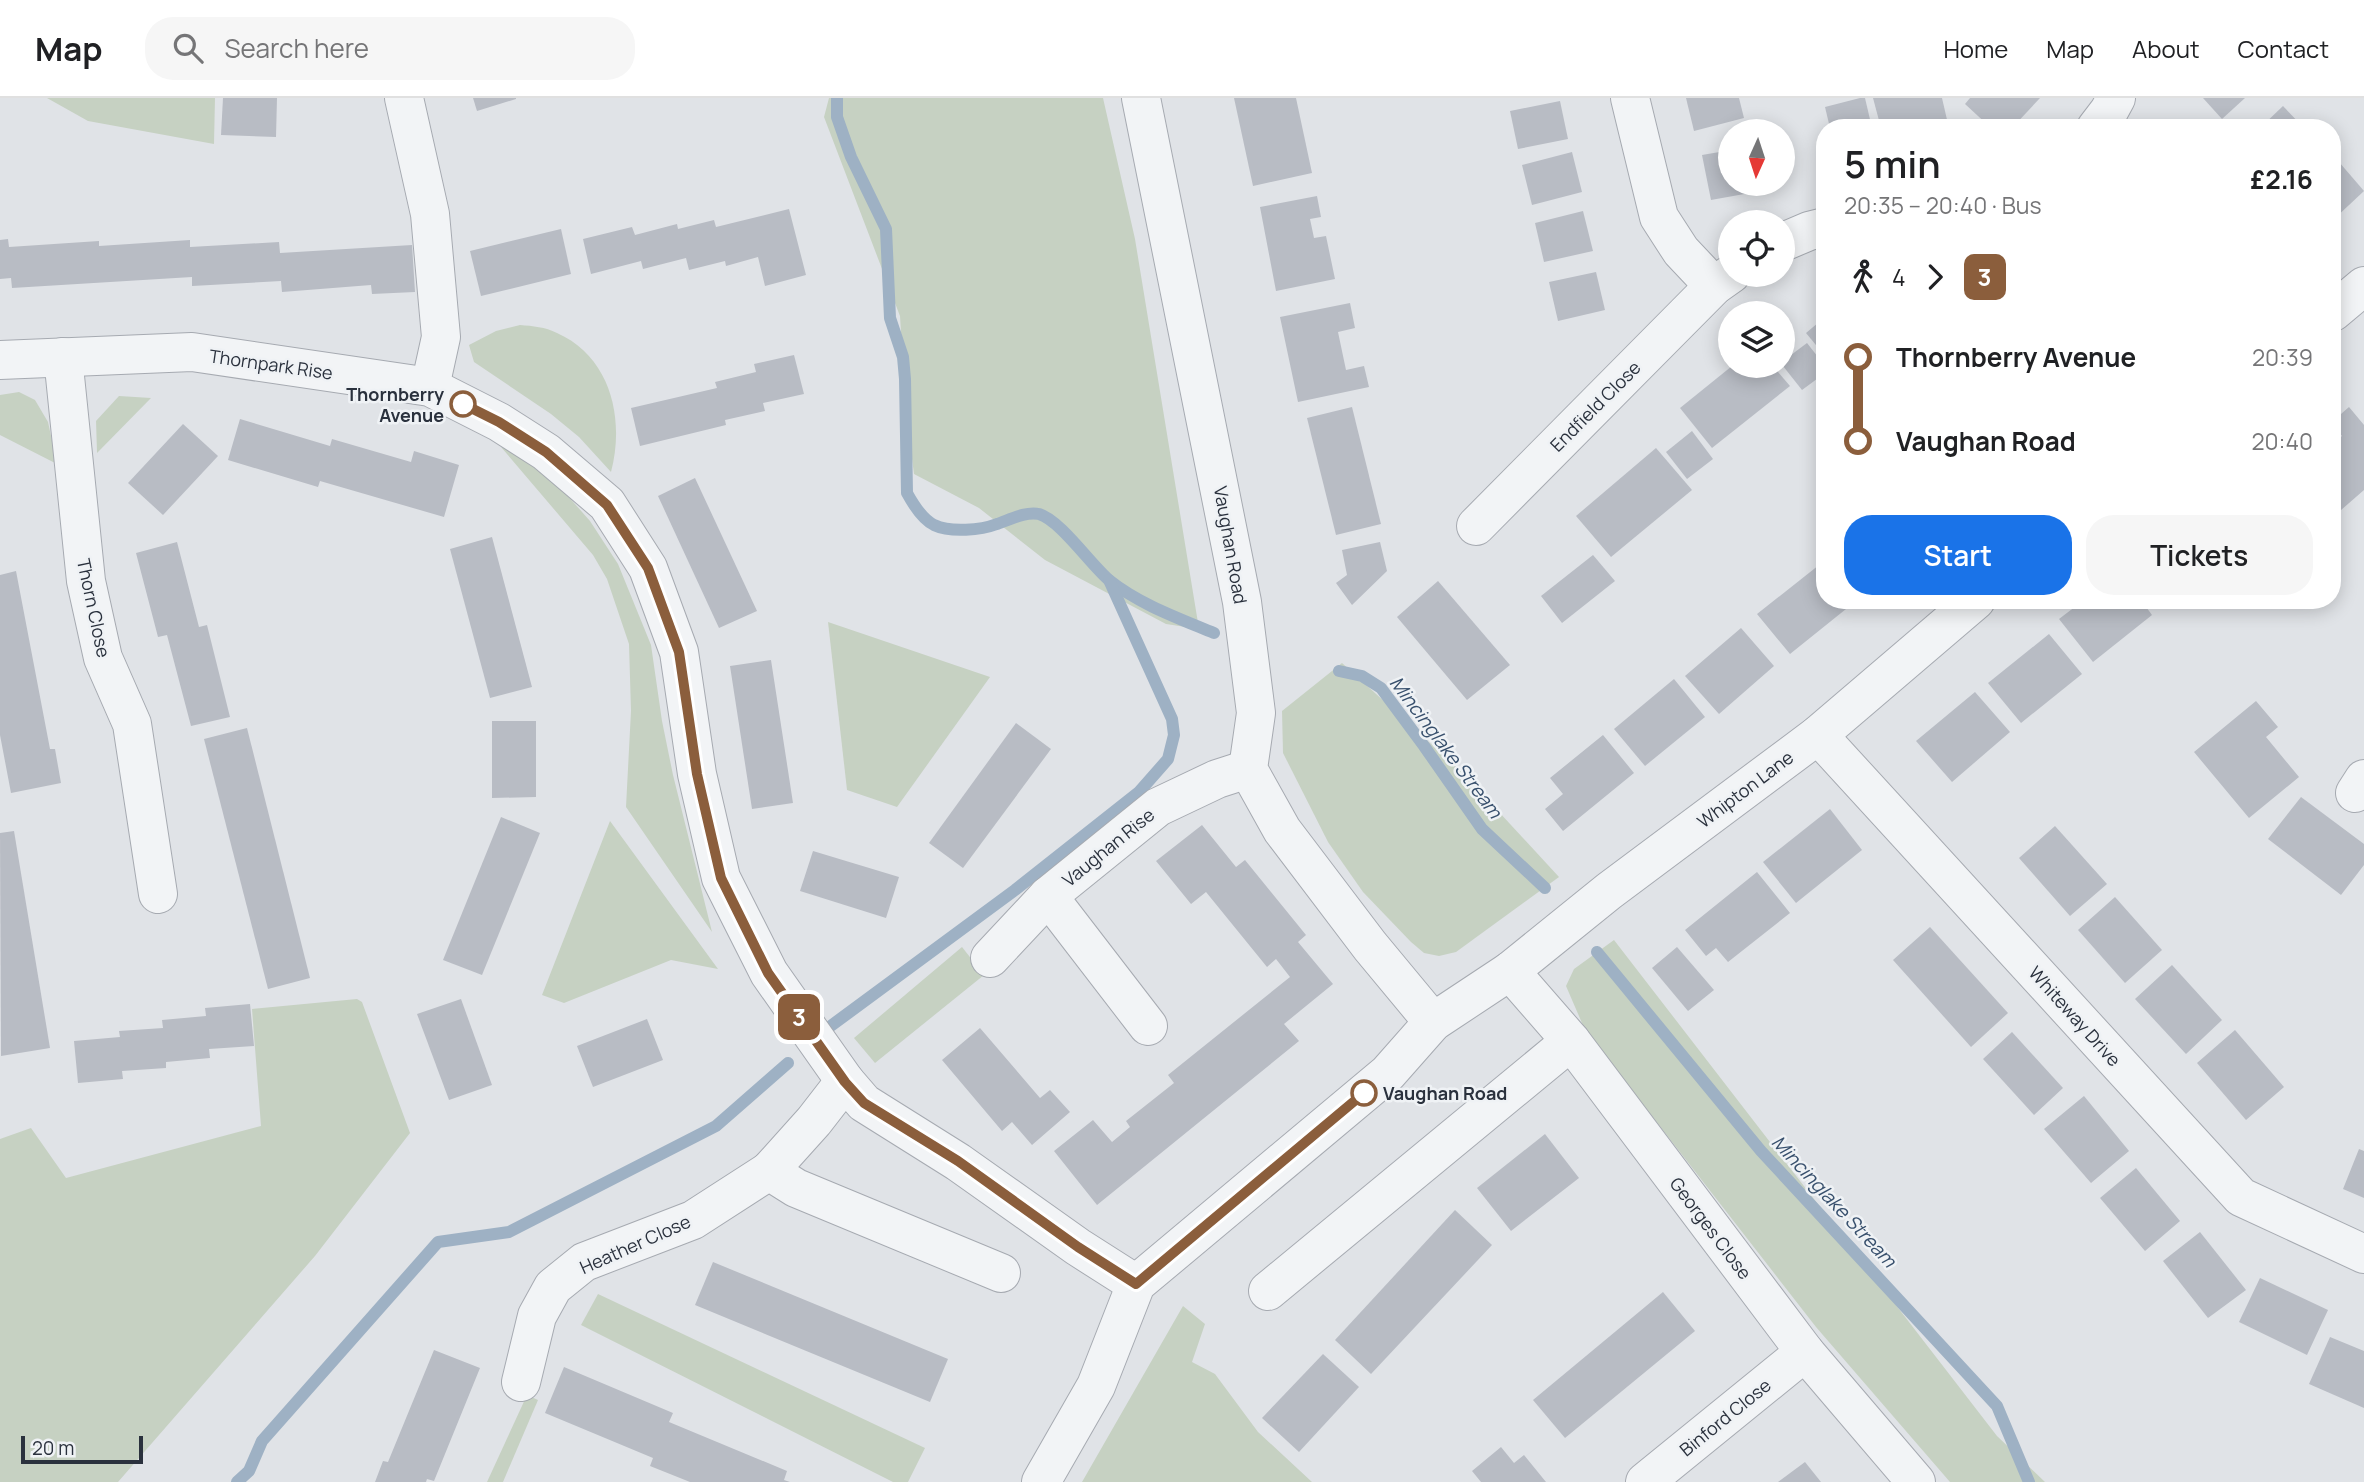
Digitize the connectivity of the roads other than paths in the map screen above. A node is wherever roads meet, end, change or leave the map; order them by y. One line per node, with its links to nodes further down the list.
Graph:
1 (404, 98): 14 (street)
2 (1142, 98): 18 (street, Vaughan Road)
3 (1630, 98): 8 (street, Endfield Close)
4 (2116, 98): 5 (street)
5 (2103, 119)
6 (1816, 229): 7 (street)
7 (1795, 237)
8 (1718, 277)
9 (1718, 284): 15 (street, Endfield Close)
10 (2364, 286): 11 (street)
11 (2341, 305)
12 (63, 357): 13 (street, Thornpark Rise); 14 (street, Thornpark Rise); 19 (street, Thorn Close)
13 (0, 360)
14 (430, 387): 26 (street, Thornpark Rise)
15 (1476, 526)
16 (1965, 609): 17 (street, Whipton Lane)
17 (1818, 734): 22 (street, Whipton Lane); 28 (street, Whiteway Drive)
18 (1248, 769): 20 (street, Vaughan Rise); 23 (street)
19 (158, 894)
20 (1048, 896): 21 (street, Vaughan Rise); 24 (street)
21 (990, 958)
22 (1510, 971): 23 (street); 25 (street, Georges Close)
23 (1433, 1022): 30 (street)
24 (1148, 1026)
25 (1571, 1041): 31 (street); 32 (street, Georges Close)
26 (845, 1082): 27 (street, Heather Close); 30 (street, Thornpark Rise)
27 (769, 1171): 29 (street); 33 (street, Heather Close)
28 (2364, 1254)
29 (1001, 1273)
30 (1136, 1284): 34 (street)
31 (1268, 1291)
32 (1805, 1352): 35 (street, Binford Close); 36 (street, Georges Close)
33 (521, 1382)
34 (1041, 1482)
35 (1645, 1482)
36 (1916, 1482)

